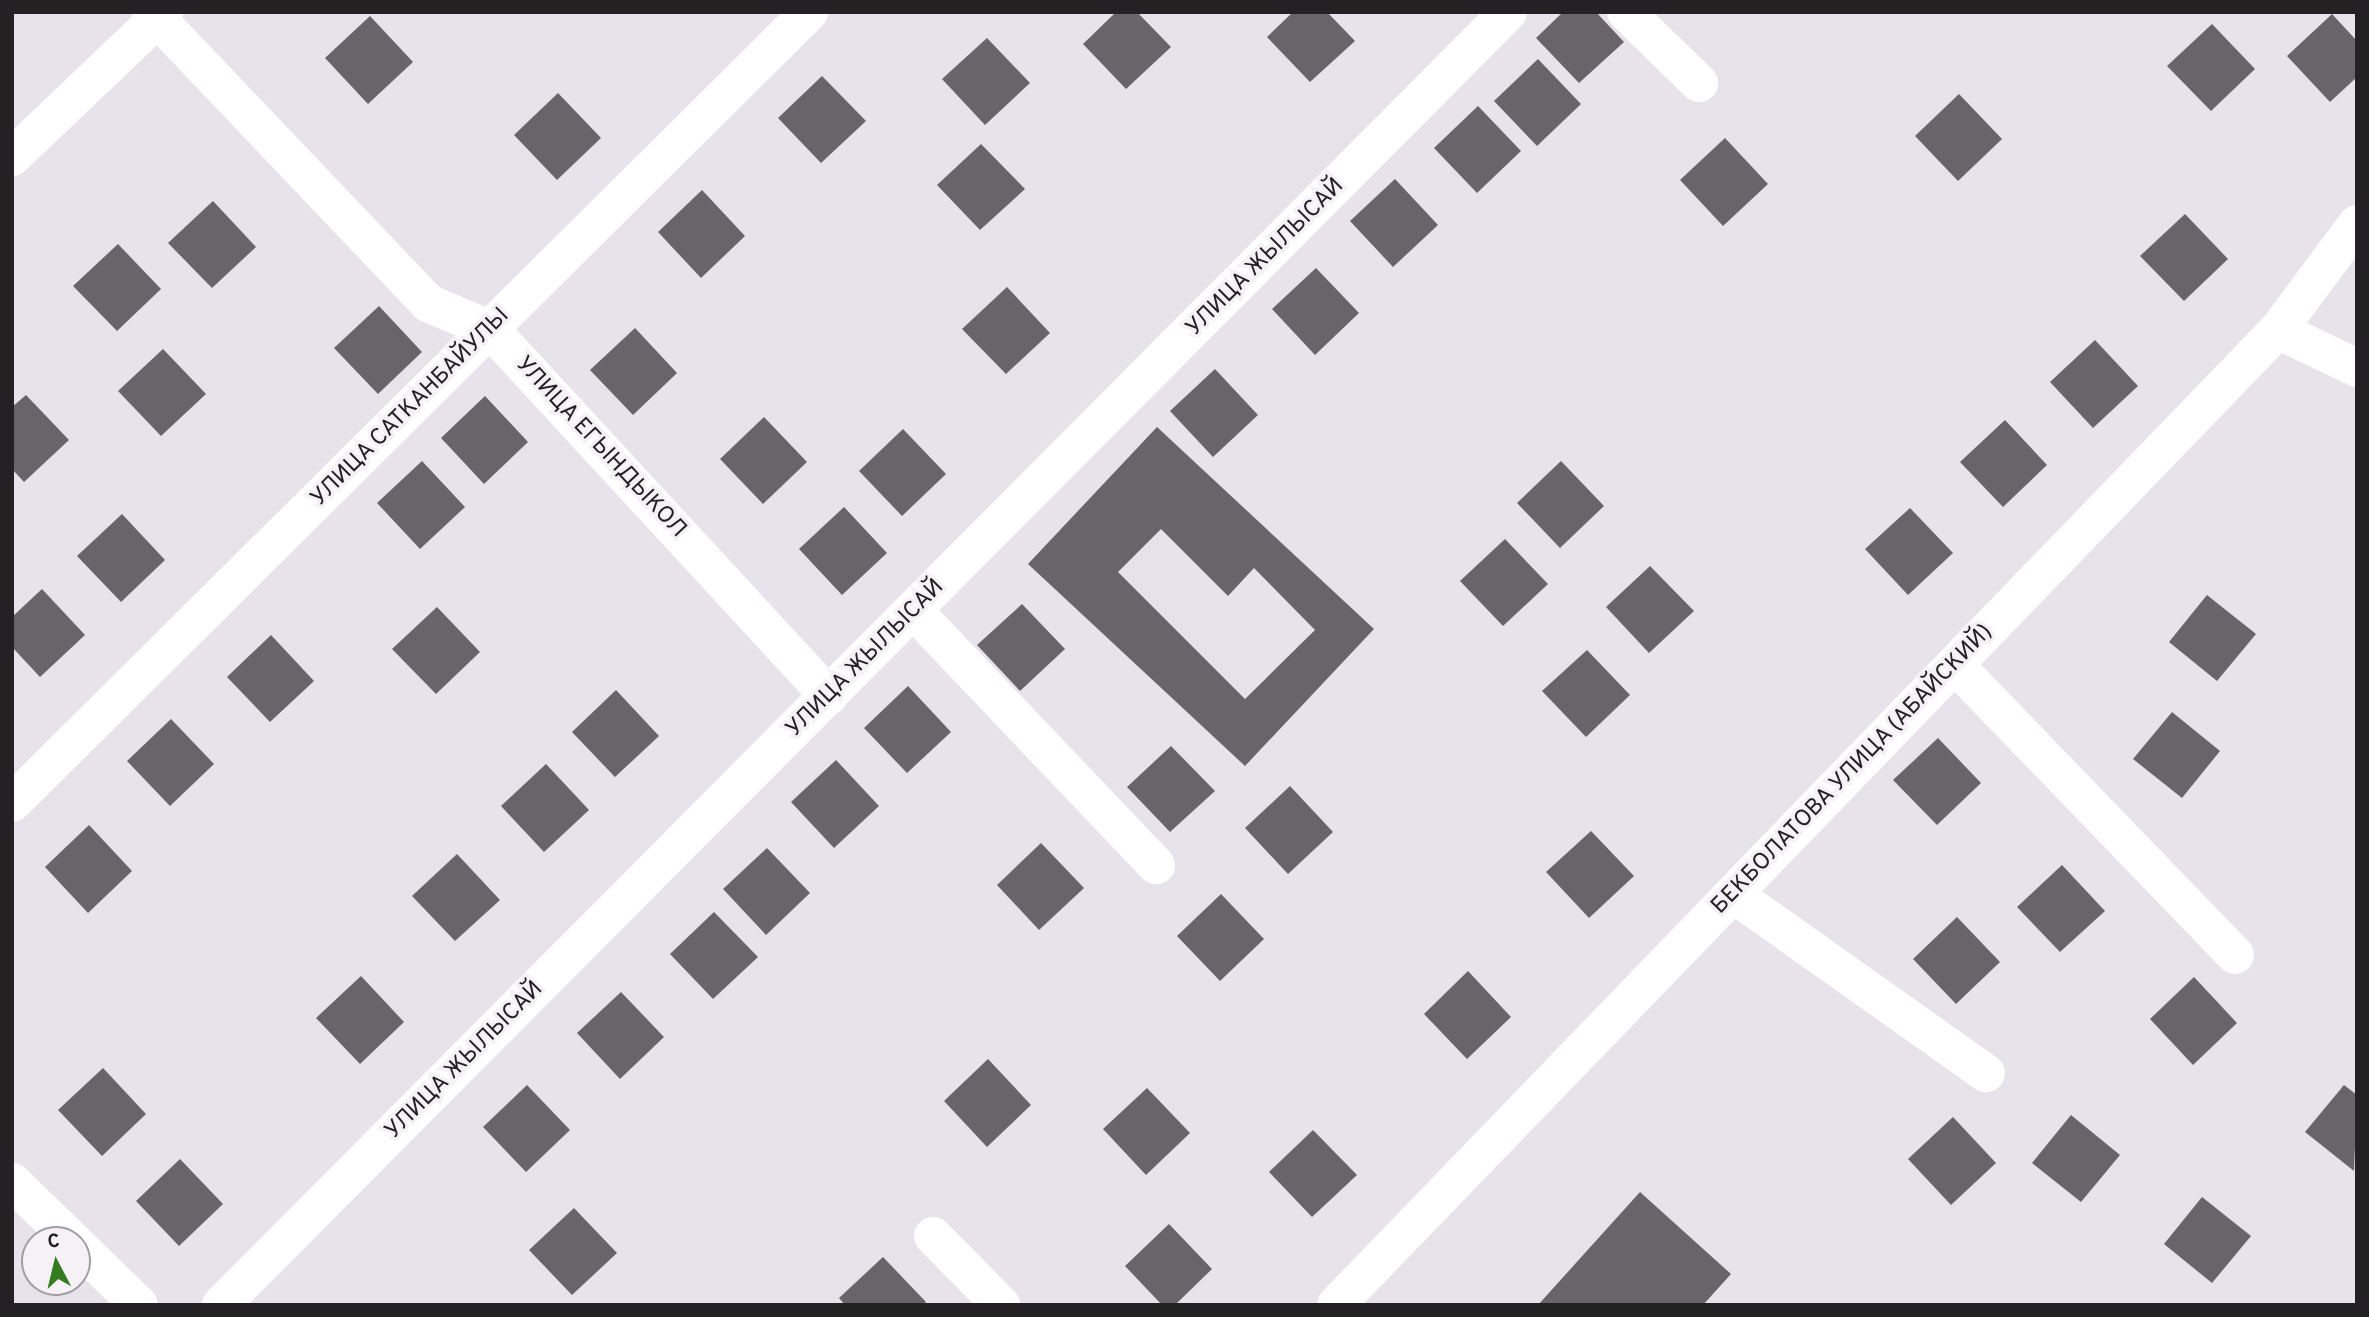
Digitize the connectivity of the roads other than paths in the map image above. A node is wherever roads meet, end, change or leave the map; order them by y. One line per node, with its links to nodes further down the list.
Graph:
1 (809, 12): 8 (street, УЛИЦА САТКАНБАЙУЛЫ)
2 (1508, 12): 11 (street, УЛИЦА ЖЫЛЫСАЙ)
3 (1626, 12): 5 (street)
4 (157, 14): 6 (street); 8 (street, УЛИЦА ЕГЫНДЫКОЛ)
5 (1699, 83)
6 (12, 157)
7 (2357, 224): 9 (street, БЕКБОЛАТОВА УЛИЦА (АБАЙСКИЙ))
8 (491, 330): 13 (street, УЛИЦА ЕГЫНДЫКОЛ); 14 (street, УЛИЦА САТКАНБАЙУЛЫ)
9 (2278, 330): 10 (street); 12 (street, БЕКБОЛАТОВА УЛИЦА (АБАЙСКИЙ))
10 (2357, 368)
11 (914, 611): 13 (street, УЛИЦА ЖЫЛЫСАЙ); 15 (street)
12 (1955, 665): 16 (street, БЕКБОЛАТОВА УЛИЦА (АБАЙСКИЙ)); 17 (street)
13 (829, 696): 24 (street, УЛИЦА ЖЫЛЫСАЙ)
14 (12, 803)
15 (1156, 865)
16 (1733, 894): 18 (street); 26 (street, БЕКБОЛАТОВА УЛИЦА (АБАЙСКИЙ))
17 (2235, 955)
18 (1986, 1073)
19 (12, 1182): 20 (street)
20 (58, 1226)
21 (933, 1236): 25 (street)
22 (91, 1259): 23 (street)
23 (139, 1305)
24 (221, 1305)
25 (1001, 1305)
26 (1336, 1305)

